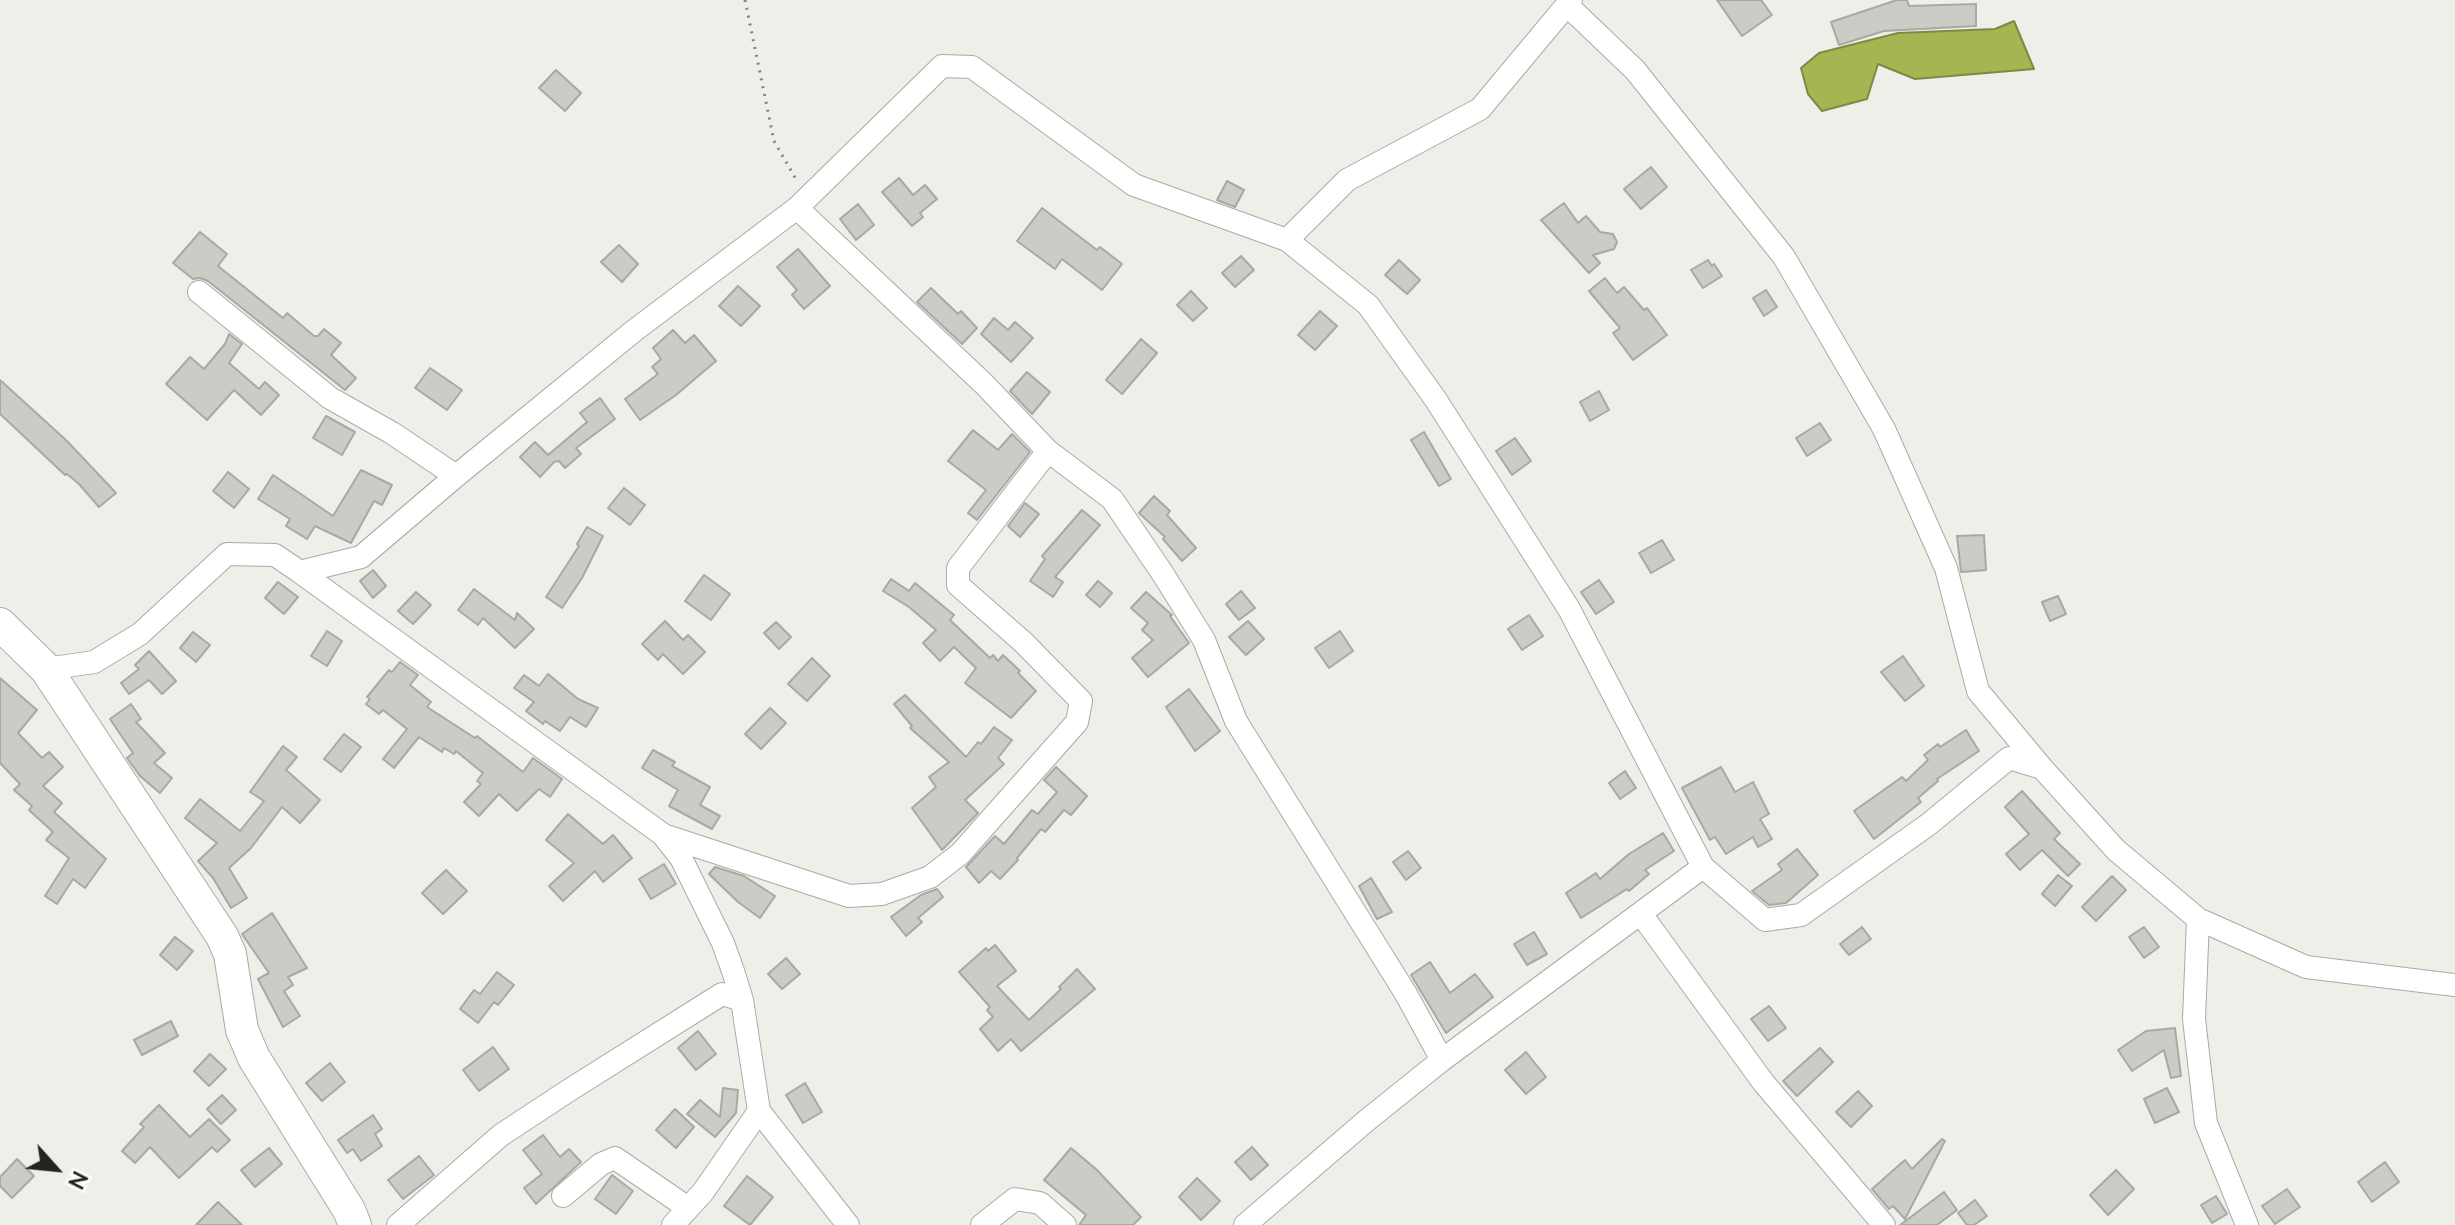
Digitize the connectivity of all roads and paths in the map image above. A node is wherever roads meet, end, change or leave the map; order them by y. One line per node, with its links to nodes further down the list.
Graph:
1 (745, 0): 3 (path)
2 (1570, 3): 4 (street); 11 (street)
3 (802, 203): 4 (street); 6 (street); 7 (street)
4 (1287, 240): 13 (street)
5 (199, 292): 7 (street)
6 (1048, 451): 12 (street); 18 (street)
7 (456, 476): 8 (street)
8 (300, 572): 10 (street); 12 (street)
9 (0, 624): 10 (main road)
10 (46, 669): 22 (main road)
11 (2042, 768): 13 (street); 15 (street)
12 (662, 834): 17 (street)
13 (1703, 867): 14 (street)
14 (1641, 914): 18 (street); 28 (street)
15 (2198, 919): 16 (street); 29 (street)
16 (2455, 985)
17 (742, 1000): 19 (street); 23 (street)
18 (1442, 1060): 27 (street)
19 (759, 1111): 21 (street); 24 (street)
20 (563, 1196): 21 (street)
21 (680, 1217)
22 (355, 1225)
23 (398, 1225)
24 (848, 1225)
25 (982, 1225): 26 (street)
26 (1065, 1225)
27 (1245, 1225)
28 (1884, 1225)
29 (2247, 1225)

